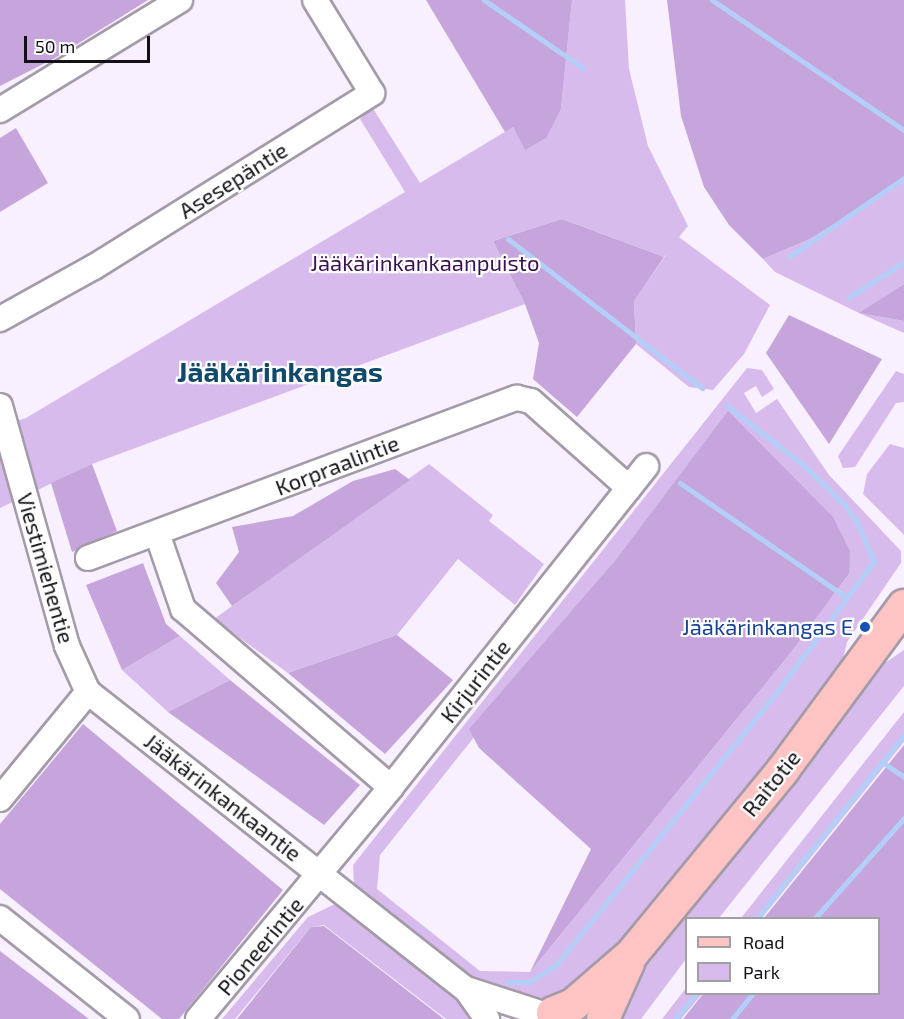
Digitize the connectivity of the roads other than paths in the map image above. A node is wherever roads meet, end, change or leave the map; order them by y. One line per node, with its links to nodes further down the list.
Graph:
1 (180, 0): 3 (street)
2 (315, 0): 4 (street, Asesepäntie)
3 (0, 110)
4 (0, 319)
5 (0, 406): 11 (street, Viestimiehentie)
6 (646, 466): 7 (street, Kirjurintie)
7 (629, 488): 8 (street, Korpraalintie); 12 (street, Kirjurintie)
8 (157, 533): 9 (street, Korpraalintie); 12 (street)
9 (88, 558)
10 (904, 606): 16 (main road, Raitotie)
11 (88, 692): 13 (street); 14 (street, Jääkärinkankaantie)
12 (391, 787): 14 (street, Kirjurintie)
13 (0, 799)
14 (321, 873): 17 (street, Jääkärinkankaantie); 20 (street, Pioneerintie)
15 (0, 918): 19 (street)
16 (632, 954): 18 (main road, Raitotie); 22 (main road, Raitotie)
17 (466, 988): 18 (street, Jääkärinkankaantie); 21 (street, Jääkärinkankaantie)
18 (551, 1016)
19 (127, 1019)
20 (198, 1019)
21 (487, 1019)
22 (603, 1019)

